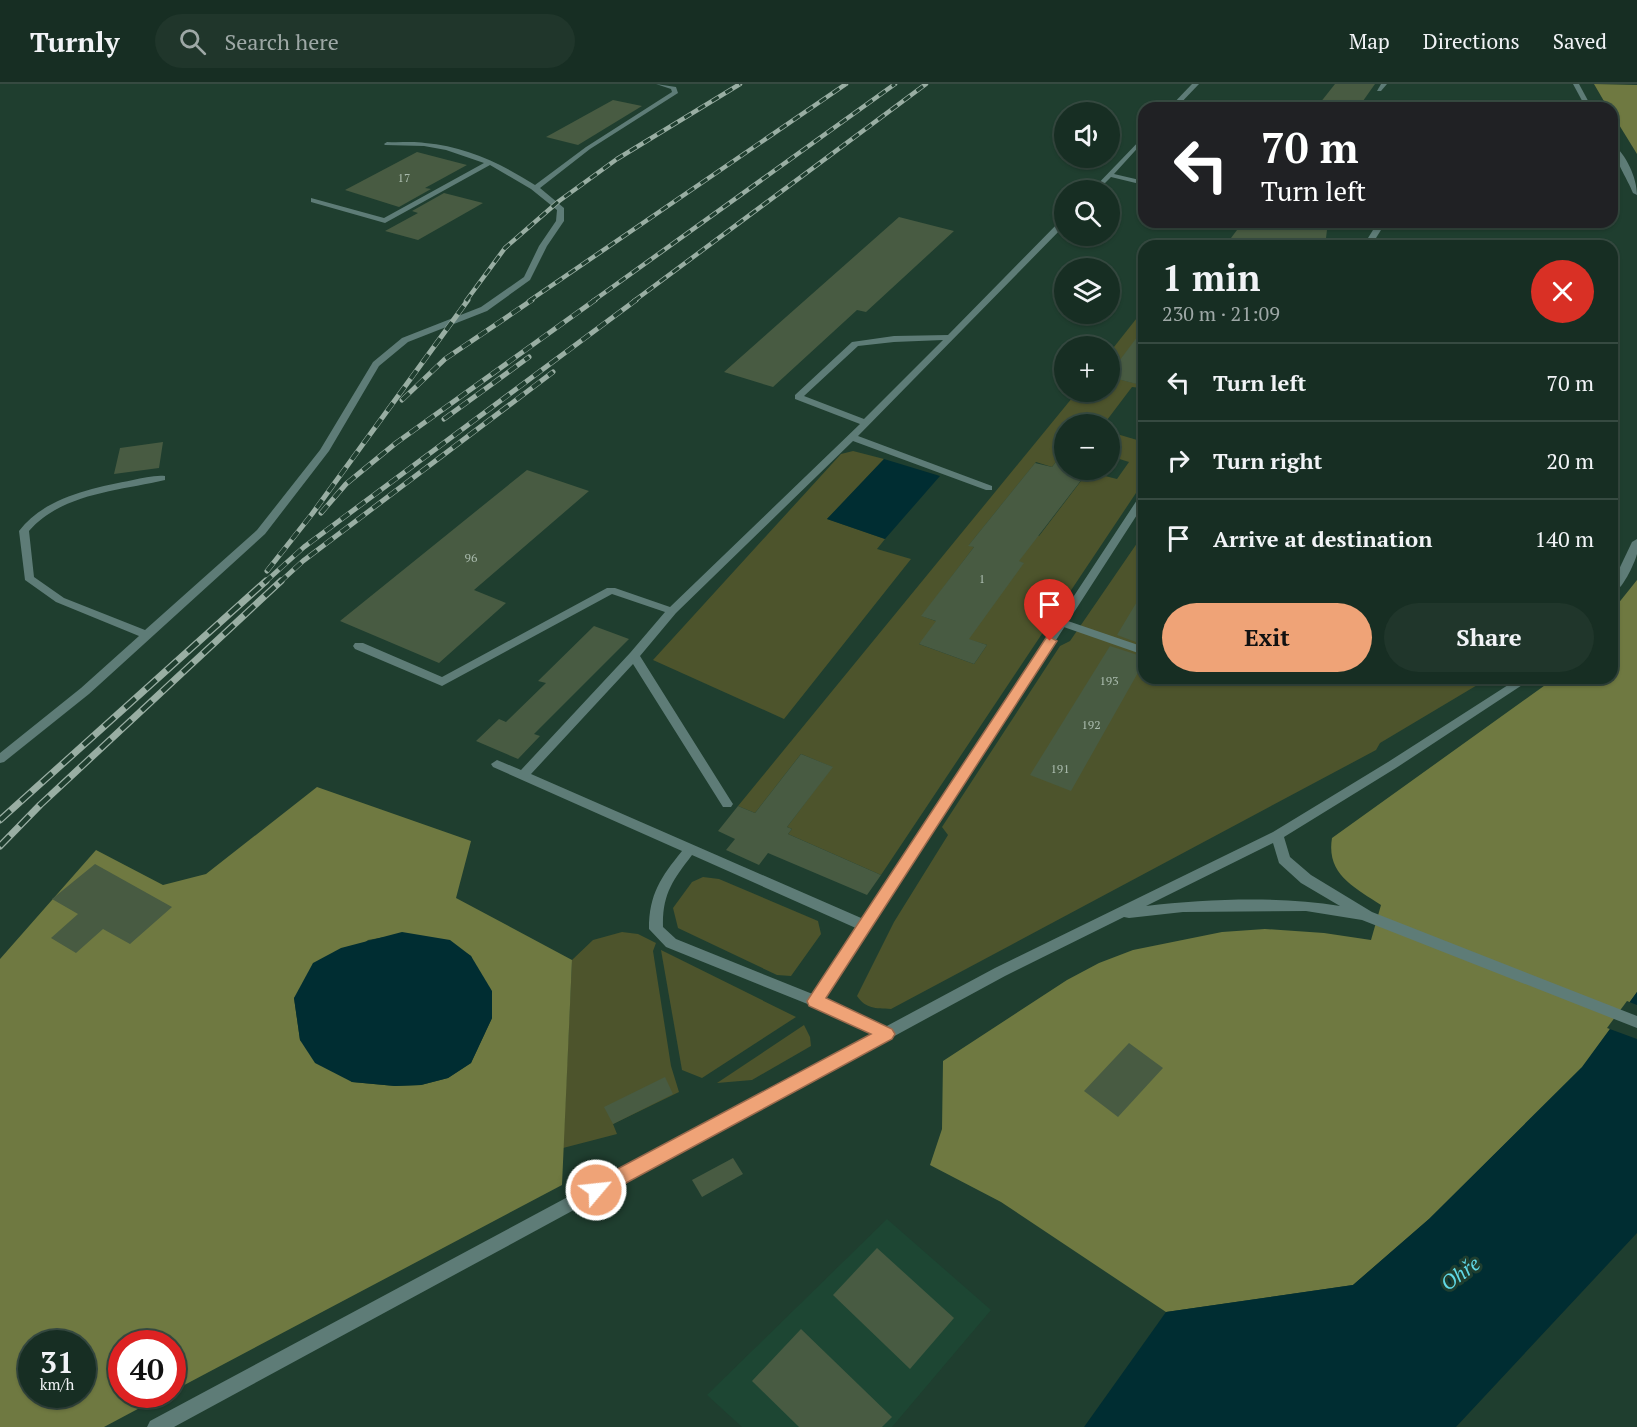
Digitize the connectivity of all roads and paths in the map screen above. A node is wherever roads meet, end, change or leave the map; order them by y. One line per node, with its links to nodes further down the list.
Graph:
1 (659, 84): 15 (street)
2 (1196, 84): 6 (street)
3 (1383, 84): 5 (street)
4 (1576, 84): 7 (street)
5 (1379, 90)
6 (1179, 102)
7 (1586, 102)
8 (387, 144): 11 (street)
9 (1138, 145): 12 (street)
10 (1618, 154): 16 (street)
11 (489, 163): 15 (street); 17 (street)
12 (1111, 175): 13 (street); 14 (street)
13 (1106, 180)
14 (1138, 182)
15 (537, 187): 29 (street)
16 (1637, 194)
17 (314, 200)
18 (1054, 232): 19 (street)
19 (948, 337): 20 (street); 20 (street)
20 (866, 423): 21 (street)
21 (852, 437): 23 (street); 27 (street)
22 (162, 478): 29 (street)
23 (989, 488)
24 (1138, 510): 28 (street)
25 (1637, 542): 26 (street)
26 (1618, 579)
27 (672, 611): 30 (street); 32 (street)
28 (1062, 623): 31 (street); 42 (street)
29 (147, 635): 34 (street)
30 (358, 646)
31 (1138, 649)
32 (634, 656): 36 (street); 37 (street)
33 (1518, 684): 38 (street)
34 (0, 759)
35 (497, 764): 36 (street)
36 (523, 775): 39 (street)
37 (727, 804)
38 (1277, 835): 40 (street); 41 (street)
39 (691, 848): 42 (street); 43 (street)
40 (1119, 914): 41 (street); 45 (street)
41 (1372, 918): 44 (street)
42 (863, 926): 43 (street)
43 (815, 1001): 45 (street)
44 (1637, 1022)
45 (886, 1034): 46 (street)
46 (156, 1427)

